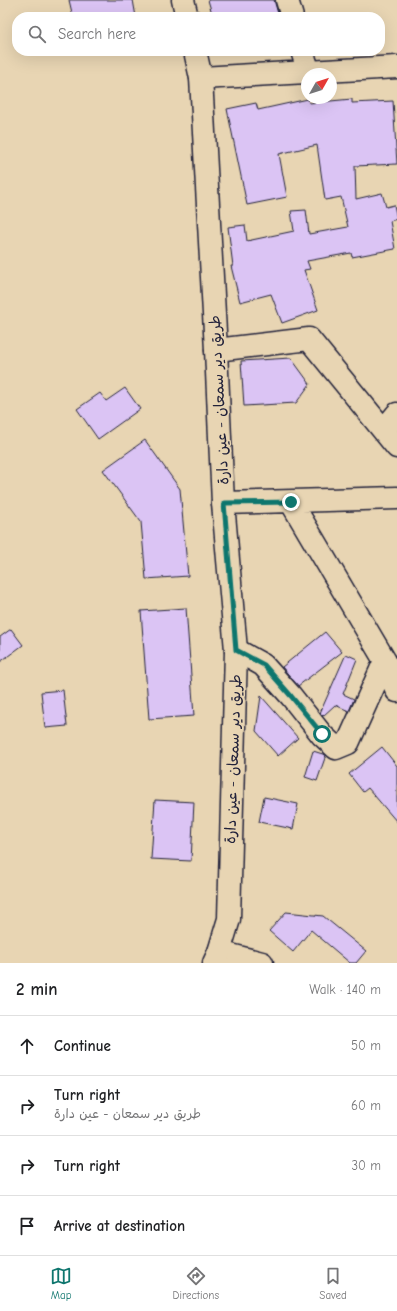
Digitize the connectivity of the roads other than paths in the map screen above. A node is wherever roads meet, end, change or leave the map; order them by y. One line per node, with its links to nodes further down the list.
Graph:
1 (183, 0): 3 (street)
2 (287, 0): 4 (street)
3 (186, 12)
4 (291, 12)
5 (196, 56): 11 (street, طريق دير سمعان - عين دارة)
6 (304, 56): 7 (street)
7 (308, 68)
8 (397, 68): 9 (street)
9 (337, 71)
10 (301, 72): 11 (street)
11 (201, 78): 12 (street, طريق دير سمعان - عين دارة)
12 (216, 350): 13 (street); 16 (street, طريق دير سمعان - عين دارة)
13 (393, 430)
14 (397, 498): 15 (street)
15 (291, 502): 16 (street); 18 (street)
16 (224, 503): 17 (street, طريق دير سمعان - عين دارة)
17 (236, 650): 18 (street); 20 (street, طريق دير سمعان - عين دارة)
18 (385, 661): 19 (street)
19 (397, 691)
20 (217, 957): 21 (street)
21 (262, 963)

